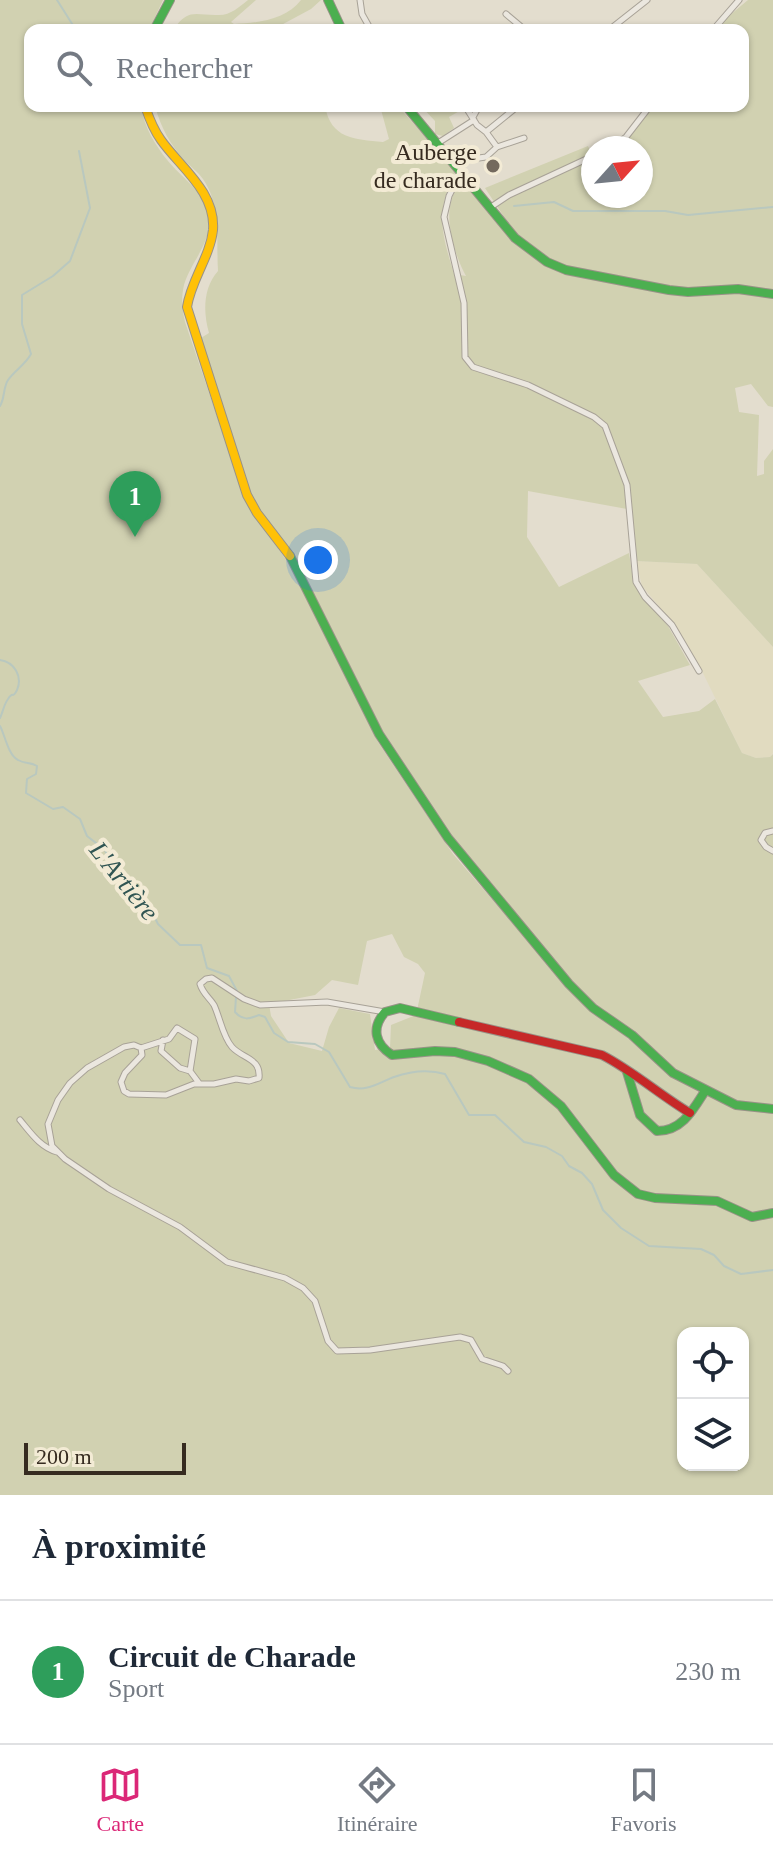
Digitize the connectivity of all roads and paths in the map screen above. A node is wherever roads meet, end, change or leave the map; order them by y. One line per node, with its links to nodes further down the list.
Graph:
1 (170, 0): 7 (street)
2 (328, 0): 8 (street)
3 (360, 0): 9 (street)
4 (647, 0): 11 (street)
5 (739, 0): 12 (street)
6 (506, 14): 10 (street)
7 (157, 24)
8 (339, 24)
9 (368, 24)
10 (518, 24)
11 (617, 24)
12 (718, 24)
13 (147, 112): 39 (street)
14 (411, 112): 23 (street)
15 (469, 112): 19 (street)
16 (476, 112): 19 (street)
17 (511, 112): 20 (street)
18 (645, 112): 21 (street)
19 (473, 119): 20 (street); 23 (street)
20 (486, 132): 24 (street)
21 (627, 136)
22 (524, 138): 24 (street)
23 (438, 143): 27 (street)
24 (497, 147): 25 (street)
25 (479, 158)
26 (581, 162): 28 (street)
27 (462, 171): 28 (street); 30 (street)
28 (491, 207): 29 (street)
29 (773, 294)
30 (699, 671)
31 (773, 831): 32 (street)
32 (773, 851)
33 (385, 1012): 36 (street); 38 (street); 44 (street)
34 (163, 1040): 35 (street); 37 (street); 37 (street)
35 (141, 1048): 38 (street); 43 (street)
36 (624, 1067): 41 (street); 41 (street)
37 (190, 1071): 38 (street)
38 (200, 1084)
39 (705, 1091): 40 (street); 41 (street)
40 (773, 1109)
41 (690, 1113)
42 (20, 1120): 43 (street)
43 (58, 1152): 45 (street)
44 (773, 1213)
45 (508, 1371)

